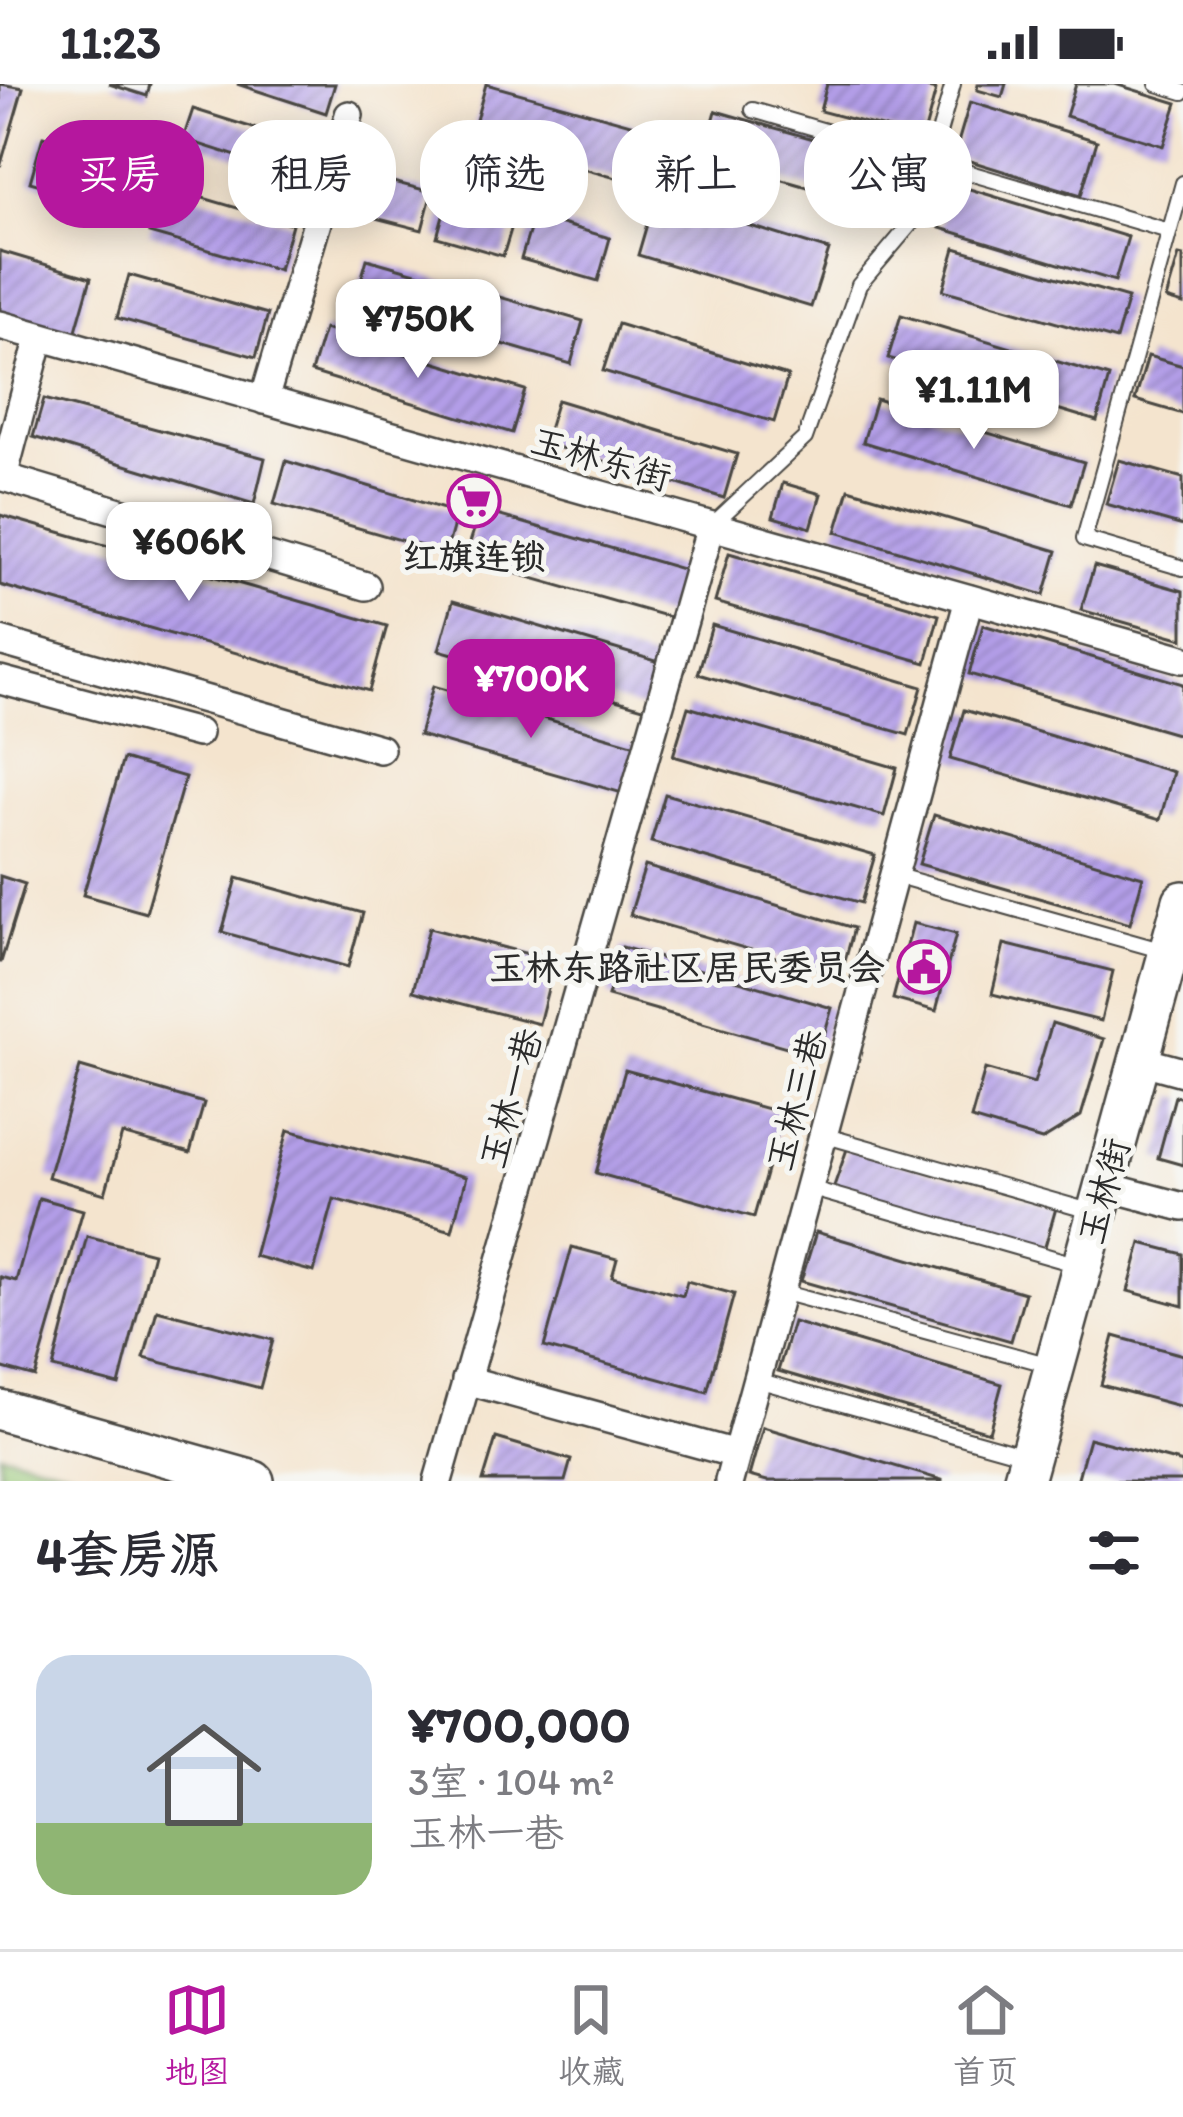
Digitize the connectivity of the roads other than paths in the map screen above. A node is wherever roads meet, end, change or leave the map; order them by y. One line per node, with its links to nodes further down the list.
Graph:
1 (953, 84): 6 (lane)
2 (1157, 84): 3 (lane)
3 (1183, 92)
4 (753, 110): 7 (lane)
5 (349, 115): 14 (street)
6 (943, 120)
7 (804, 125)
8 (972, 174): 11 (lane)
9 (1183, 183): 11 (lane)
10 (907, 228): 16 (lane)
11 (1169, 231): 17 (lane)
12 (0, 326): 13 (street, 玉林东街)
13 (40, 337): 14 (street, 玉林东街); 15 (street)
14 (264, 400): 16 (street, 玉林东街)
15 (2, 477): 18 (street)
16 (711, 526): 19 (street, 玉林东街); 37 (street, 玉林一巷)
17 (1183, 568)
18 (365, 586)
19 (969, 599): 21 (street, 玉林东街); 25 (street, 玉林三巷)
20 (0, 640): 24 (street)
21 (1183, 659)
22 (0, 680): 23 (street)
23 (198, 733)
24 (380, 748)
25 (894, 875): 27 (lane); 30 (street, 玉林三巷)
26 (1183, 901): 27 (street, 玉林街)
27 (1169, 952): 28 (street, 玉林街)
28 (1139, 1060): 29 (street); 32 (street, 玉林街)
29 (1183, 1072)
30 (823, 1135): 31 (street, 玉林三巷); 32 (lane)
31 (809, 1188): 34 (lane); 35 (street, 玉林三巷)
32 (1101, 1200): 33 (street); 34 (street, 玉林街)
33 (1183, 1207)
34 (1083, 1266): 36 (street, 玉林街)
35 (781, 1292): 36 (lane); 38 (street, 玉林三巷)
36 (1055, 1367): 41 (street, 玉林街)
37 (466, 1380): 40 (street); 43 (street, 玉林一巷)
38 (757, 1380): 40 (street, 玉林三巷); 41 (lane)
39 (0, 1410): 42 (street)
40 (733, 1467)
41 (1027, 1469)
42 (254, 1481)
43 (438, 1481)

